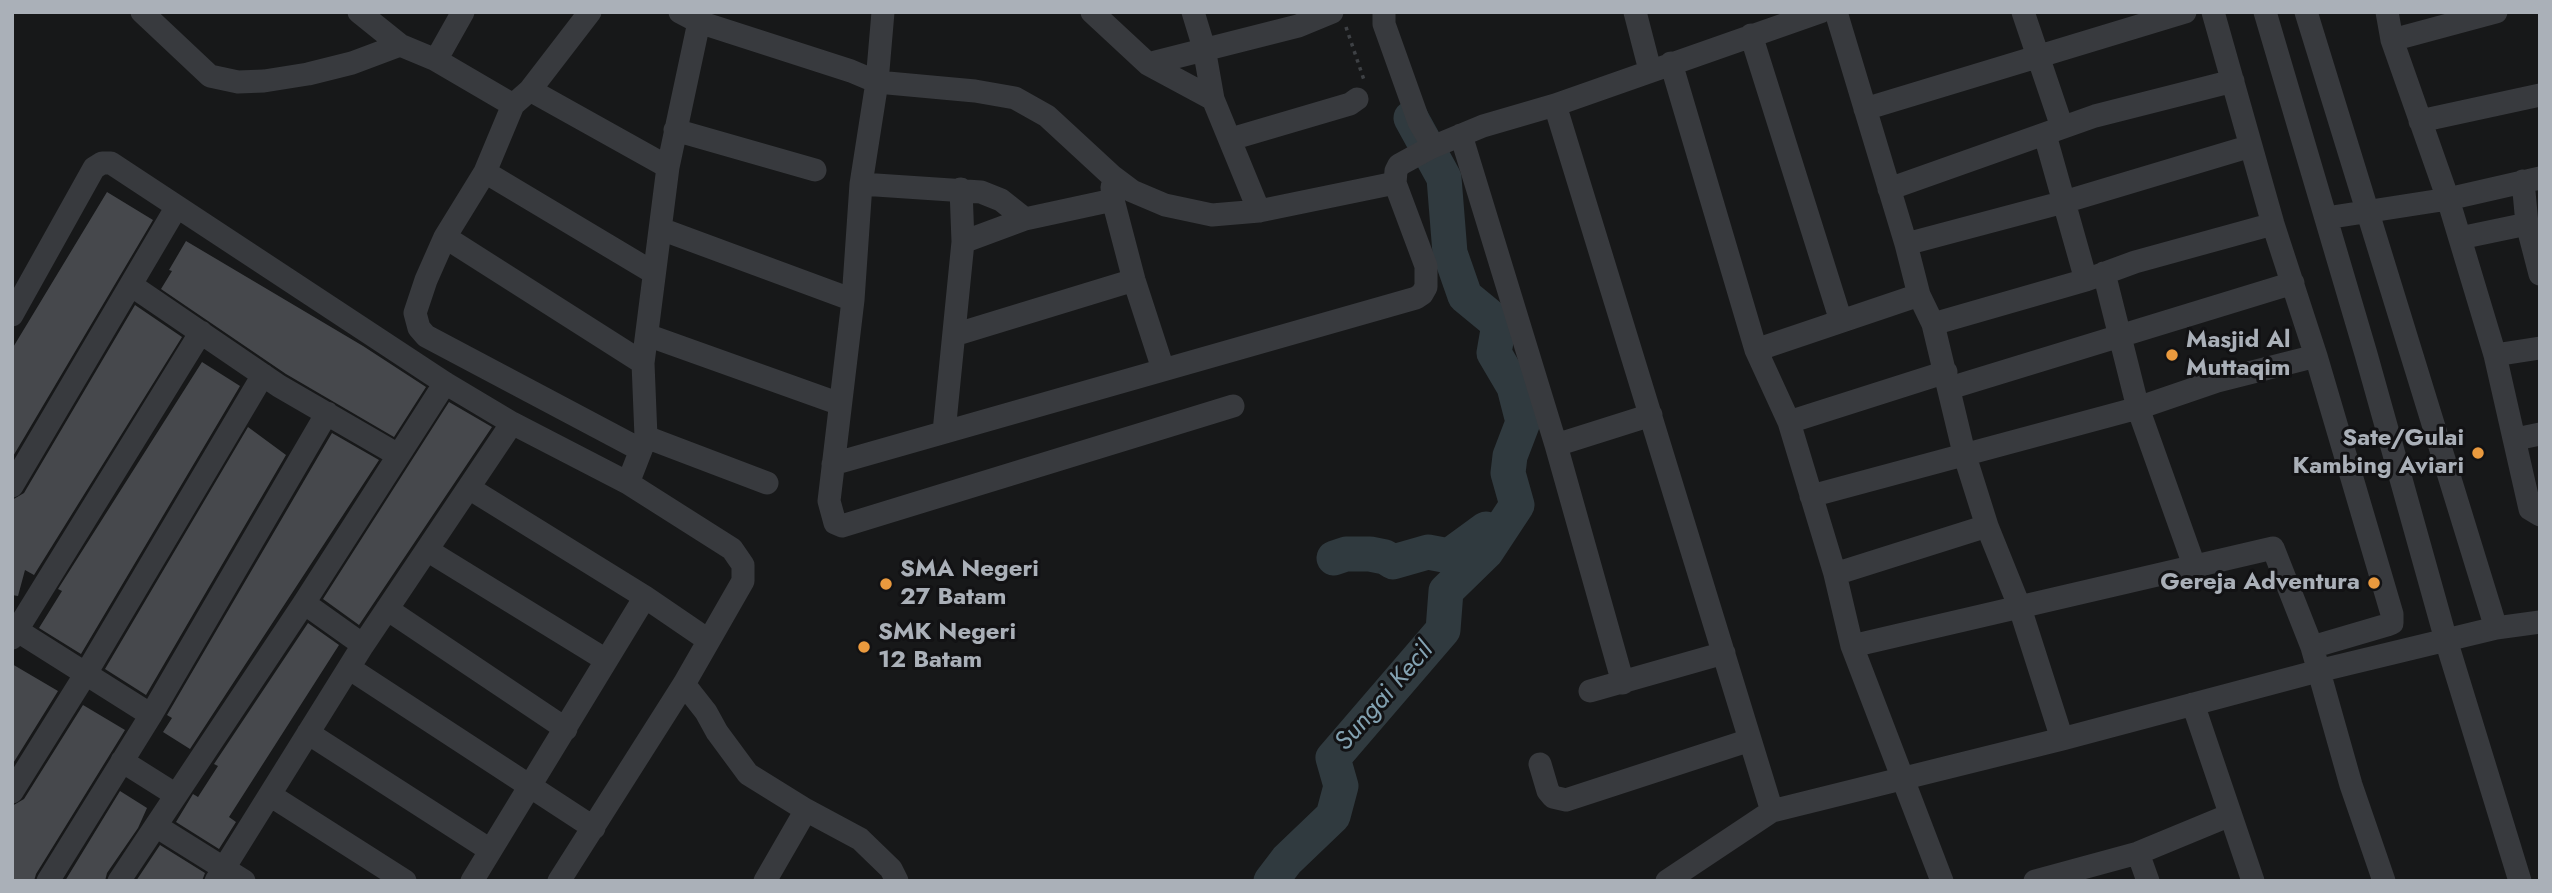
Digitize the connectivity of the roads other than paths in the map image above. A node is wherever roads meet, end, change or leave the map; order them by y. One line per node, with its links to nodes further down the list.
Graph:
1 (142, 12): 25 (street)
2 (359, 12): 25 (street)
3 (463, 12): 28 (street)
4 (590, 12): 34 (street)
5 (883, 12): 32 (street)
6 (1092, 12): 29 (street)
7 (1193, 12): 26 (street)
8 (1384, 12): 45 (street)
9 (1635, 12): 30 (street)
10 (1821, 12): 23 (street)
11 (1836, 12): 38 (street)
12 (2024, 12): 27 (street)
13 (2185, 12): 27 (street)
14 (2213, 12): 31 (street)
15 (2265, 12): 61 (street)
16 (2306, 12): 59 (street)
17 (2387, 12): 24 (street)
18 (2496, 12): 22 (street)
19 (690, 17): 32 (street); 40 (street)
20 (1338, 18): 21 (street)
21 (1296, 19): 26 (street)
22 (2434, 20): 24 (street)
23 (1751, 35): 30 (street); 79 (street)
24 (2392, 40): 39 (street)
25 (400, 45): 28 (street)
26 (1204, 48): 29 (street); 35 (street)
27 (2038, 56): 38 (street); 41 (street)
28 (436, 60): 34 (street)
29 (1148, 64): 35 (street)
30 (1661, 67): 37 (street); 86 (street)
31 (2232, 81): 41 (street); 44 (street)
32 (877, 82): 50 (street); 52 (street)
33 (2540, 95): 39 (street)
34 (522, 97): 46 (street); 48 (street)
35 (1213, 99): 43 (street)
36 (1357, 99): 43 (street)
37 (1555, 105): 42 (street); 98 (street)
38 (1865, 109): 54 (street)
39 (2420, 121): 55 (street)
40 (675, 130): 46 (street); 47 (street)
41 (2054, 131): 54 (street); 57 (street)
42 (1461, 135): 45 (street); 104 (street)
43 (1231, 139): 60 (street)
44 (2251, 146): 57 (street); 63 (street)
45 (1432, 147): 49 (street)
46 (668, 167): 65 (street)
47 (814, 170)
48 (485, 172): 66 (street); 71 (street)
49 (1397, 174): 60 (street); 90 (street)
50 (1112, 176): 56 (street); 60 (street)
51 (2531, 180): 55 (street); 64 (street)
52 (860, 184): 53 (street); 77 (street)
53 (961, 189): 62 (street); 68 (street)
54 (1889, 189): 69 (street)
55 (2448, 198): 59 (street); 67 (street)
56 (1113, 200): 62 (street); 73 (street)
57 (2064, 202): 69 (street); 72 (street)
58 (176, 208): 75 (street); 78 (street); 93 (street)
59 (2368, 210): 61 (street); 124 (street)
60 (1259, 211)
61 (2326, 218): 127 (street)
62 (1025, 219): 68 (street)
63 (2273, 224): 72 (street); 74 (street)
64 (2527, 224): 67 (street); 70 (street)
65 (661, 229): 71 (street); 77 (street)
66 (445, 237): 89 (street); 107 (street)
67 (2460, 238): 87 (street)
68 (963, 242): 83 (street)
69 (1906, 244): 76 (street)
70 (2540, 272)
71 (654, 273): 82 (street)
72 (2095, 276): 80 (street); 84 (street)
73 (1134, 281): 83 (street); 90 (street)
74 (2292, 283): 84 (street); 88 (street)
75 (131, 285): 81 (street); 110 (street)
76 (1919, 295): 79 (street); 80 (street)
77 (853, 300): 94 (street)
78 (12, 315)
79 (1841, 321): 86 (street)
80 (1933, 324): 92 (street)
81 (201, 332): 91 (street); 125 (street)
82 (647, 335): 89 (street); 94 (street)
83 (954, 335): 101 (street)
84 (2120, 336): 92 (street); 96 (street)
85 (2540, 348): 87 (street)
86 (1756, 350): 99 (street)
87 (2495, 355): 103 (street)
88 (2316, 356): 96 (street); 130 (street)
89 (643, 363): 107 (street)
90 (1163, 369): 101 (street)
91 (263, 375): 97 (street); 135 (street)
92 (1948, 380): 99 (street); 105 (street)
93 (446, 383): 100 (street); 106 (street)
94 (840, 404): 108 (street)
95 (1233, 405): 108 (street)
96 (2138, 408): 105 (street); 116 (street)
97 (327, 413): 106 (street); 140 (street)
98 (1651, 415): 104 (street); 131 (street)
99 (1789, 422): 112 (street)
100 (512, 423): 107 (street); 111 (street)
101 (944, 432): 108 (street)
102 (2540, 434): 103 (street)
103 (2515, 439): 113 (street)
104 (1556, 445): 136 (street)
105 (1964, 453): 112 (street); 114 (street)
106 (398, 455): 119 (street)
107 (637, 461): 109 (street); 126 (street)
108 (833, 464)
109 (767, 483)
110 (12, 486)
111 (469, 488): 115 (street); 118 (street)
112 (1811, 496): 117 (street)
113 (2540, 515)
114 (1987, 526): 117 (street); 121 (street)
115 (427, 550): 122 (street); 132 (street)
116 (2194, 568): 121 (street); 130 (street)
117 (1835, 574): 129 (street)
118 (645, 597): 126 (street); 132 (street)
119 (304, 603): 128 (street); 150 (street)
120 (2540, 605): 123 (street)
121 (2021, 608): 129 (street); 143 (street)
122 (387, 609): 128 (street); 141 (street)
123 (2530, 623): 124 (street)
124 (2496, 628): 127 (street)
125 (15, 634): 135 (street)
126 (708, 640): 137 (street)
127 (2446, 640): 134 (street); 173 (street)
128 (363, 645): 133 (street)
129 (1852, 646): 147 (street)
130 (2312, 647): 134 (street)
131 (1724, 653): 136 (street); 144 (street)
132 (606, 660): 141 (street)
133 (349, 668): 142 (street); 148 (street)
134 (2318, 671): 139 (street); 172 (street)
135 (85, 675): 140 (street); 149 (street)
136 (1623, 683): 138 (street)
137 (684, 684): 152 (street); 156 (street)
138 (1590, 691)
139 (2193, 704): 143 (street); 154 (street)
140 (151, 715): 145 (street)
141 (566, 729): 148 (street)
142 (308, 733): 151 (street); 157 (street)
143 (2062, 739): 147 (street)
144 (1750, 740): 146 (street); 153 (street)
145 (122, 761): 150 (street); 161 (street)
146 (1539, 764)
147 (1902, 778): 153 (street); 169 (street)
148 (529, 787): 156 (street); 157 (street)
149 (12, 792)
150 (176, 795): 155 (street)
151 (270, 796): 159 (street); 163 (street)
152 (806, 810): 166 (street); 167 (street)
153 (1772, 811): 168 (street)
154 (2230, 815): 158 (street); 171 (street)
155 (156, 826): 159 (street); 162 (street)
156 (594, 828): 165 (street)
157 (490, 850): 164 (street)
158 (2138, 853): 160 (street); 170 (street)
159 (228, 877)
160 (2048, 879)
161 (48, 881)
162 (119, 881)
163 (405, 881)
164 (472, 881)
165 (559, 881)
166 (765, 881)
167 (897, 881)
168 (1667, 881)
169 (1942, 881)
170 (2148, 881)
171 (2253, 881)
172 (2384, 881)
173 (2520, 881)

